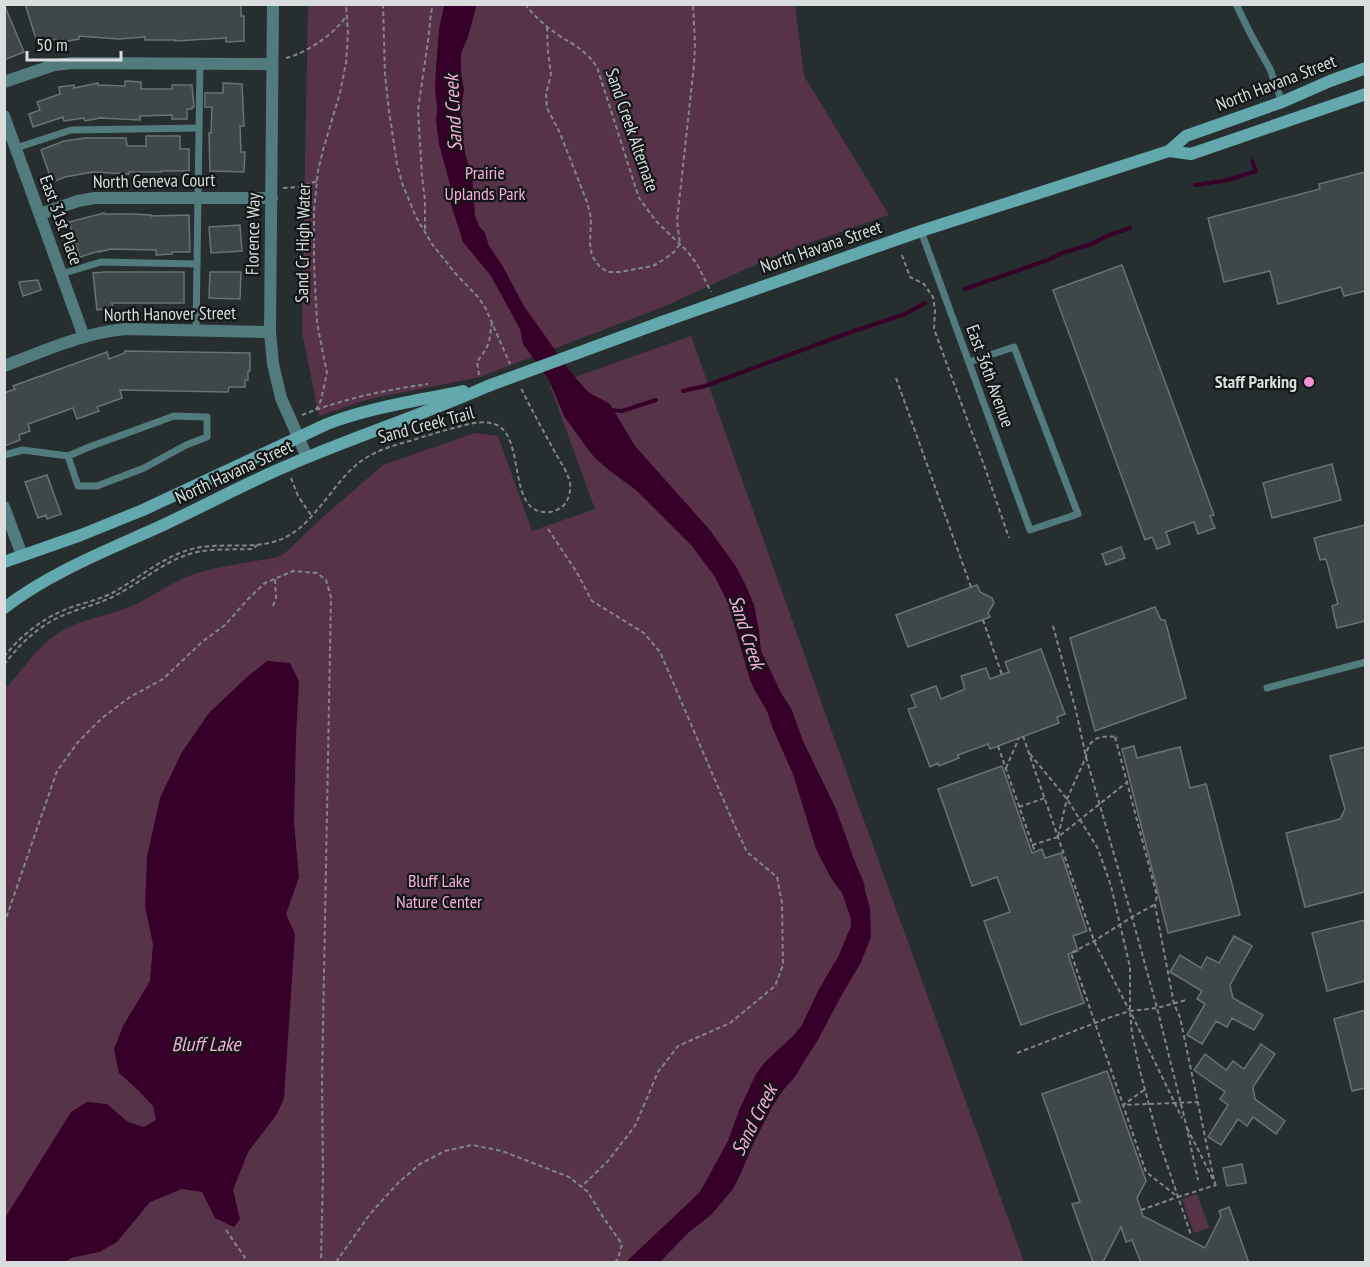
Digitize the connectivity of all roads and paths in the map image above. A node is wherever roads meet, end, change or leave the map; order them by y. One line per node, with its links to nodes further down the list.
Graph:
1 (273, 4): 11 (street, Florence Way)
2 (346, 4): 8 (path, Sand Cr High Water)
3 (382, 4): 25 (path)
4 (434, 4): 25 (path)
5 (525, 4): 9 (path, Sand Creek Alternate)
6 (693, 4): 26 (path)
7 (1236, 4): 15 (lane)
8 (347, 15): 11 (path); 20 (path, Sand Cr High Water)
9 (547, 27): 26 (path, Sand Creek Alternate); 26 (path)
10 (200, 63): 11 (street); 13 (street); 17 (lane)
11 (272, 64): 22 (street, Florence Way)
12 (1365, 68): 15 (main road, North Havana Street)
13 (4, 82)
14 (1365, 94): 19 (main road, North Havana Street)
15 (1282, 102): 19 (main road, North Havana Street)
16 (4, 116): 18 (street, East 31st Place)
17 (199, 128): 18 (lane); 21 (lane)
18 (16, 148): 23 (street, East 31st Place)
19 (1169, 151): 24 (main road, North Havana Street)
20 (317, 181): 22 (path); 41 (path, Sand Cr High Water)
21 (198, 198): 22 (street, North Geneva Court); 23 (street, North Geneva Court); 28 (lane)
22 (272, 198): 33 (street, Florence Way)
23 (40, 214): 29 (street, East 31st Place)
24 (921, 231): 35 (lane, East 36th Avenue); 39 (main road, North Havana Street, bridge)
25 (425, 232): 31 (path)
26 (680, 244): 30 (path, Sand Creek Alternate)
27 (902, 255): 50 (path)
28 (197, 264): 29 (lane); 32 (lane)
29 (61, 274): 34 (street, East 31st Place)
30 (711, 292)
31 (492, 322): 37 (path); 39 (path)
32 (196, 331): 33 (street, North Hanover Street); 34 (street, North Hanover Street)
33 (270, 332): 42 (street, Florence Way)
34 (84, 337): 36 (street, North Hanover Street)
35 (969, 362): 35 (lane, East 36th Avenue)
36 (4, 366)
37 (514, 371)
38 (896, 378): 55 (path)
39 (484, 381): 42 (main road, North Havana Street); 45 (main road, North Havana Street)
40 (518, 381): 48 (path, Sand Creek Trail)
41 (311, 411)
42 (298, 438): 45 (street, Florence Way); 52 (main road, North Havana Street)
43 (4, 455): 44 (lane)
44 (68, 456): 44 (lane)
45 (307, 458): 57 (main road, North Havana Street)
46 (291, 479): 48 (path)
47 (4, 507): 52 (street)
48 (311, 516): 51 (path, Sand Creek Trail)
49 (548, 529): 100 (path)
50 (1009, 538)
51 (259, 544): 60 (path, Sand Creek Trail); 62 (path)
52 (22, 555): 53 (main road, North Havana Street)
53 (4, 562)
54 (275, 579): 56 (path); 82 (path); 106 (path)
55 (970, 587)
56 (273, 606)
57 (4, 608)
58 (983, 620): 63 (path)
59 (1053, 626): 69 (path)
60 (4, 657)
61 (1365, 662): 64 (lane)
62 (4, 665)
63 (1002, 675)
64 (1267, 688)
65 (1023, 736): 68 (path)
66 (1019, 738): 70 (path)
67 (998, 746): 70 (path)
68 (1030, 754): 72 (path); 73 (path)
69 (1086, 757): 71 (path); 73 (path); 74 (path)
70 (1005, 768): 75 (path)
71 (1127, 782): 74 (path); 80 (path)
72 (1045, 798): 75 (path); 77 (path)
73 (1067, 799): 76 (path); 77 (path)
74 (1100, 804): 76 (path); 81 (path)
75 (1019, 807): 78 (path)
76 (1080, 819): 77 (path); 83 (path)
77 (1058, 837): 78 (path); 84 (path)
78 (1032, 845): 79 (path)
79 (1035, 852)
80 (1155, 904): 81 (path); 86 (path)
81 (1132, 916): 83 (path); 87 (path)
82 (4, 924)
83 (1120, 924): 84 (path); 88 (path)
84 (1094, 941): 88 (path); 89 (path)
85 (1186, 1000): 86 (path)
86 (1174, 1004): 87 (path); 93 (path)
87 (1157, 1008): 88 (path); 92 (path)
88 (1130, 1011): 89 (path); 91 (path); 94 (path)
89 (1094, 1022): 90 (path); 96 (path)
90 (1017, 1053)
91 (1144, 1090): 95 (path); 96 (path)
92 (1180, 1102): 93 (path); 94 (path); 97 (path)
93 (1198, 1102): 99 (path)
94 (1175, 1103): 95 (path); 97 (path)
95 (1148, 1104): 96 (path); 101 (path)
96 (1123, 1105): 101 (path)
97 (1186, 1124): 98 (path); 99 (path)
98 (1198, 1180)
99 (1216, 1185): 101 (path)
100 (581, 1187): 107 (path); 108 (path)
101 (1178, 1197): 102 (path); 104 (path)
102 (1141, 1210)
103 (226, 1230): 105 (path)
104 (1191, 1235)
105 (248, 1263)
106 (321, 1263)
107 (336, 1263)
108 (615, 1263)

